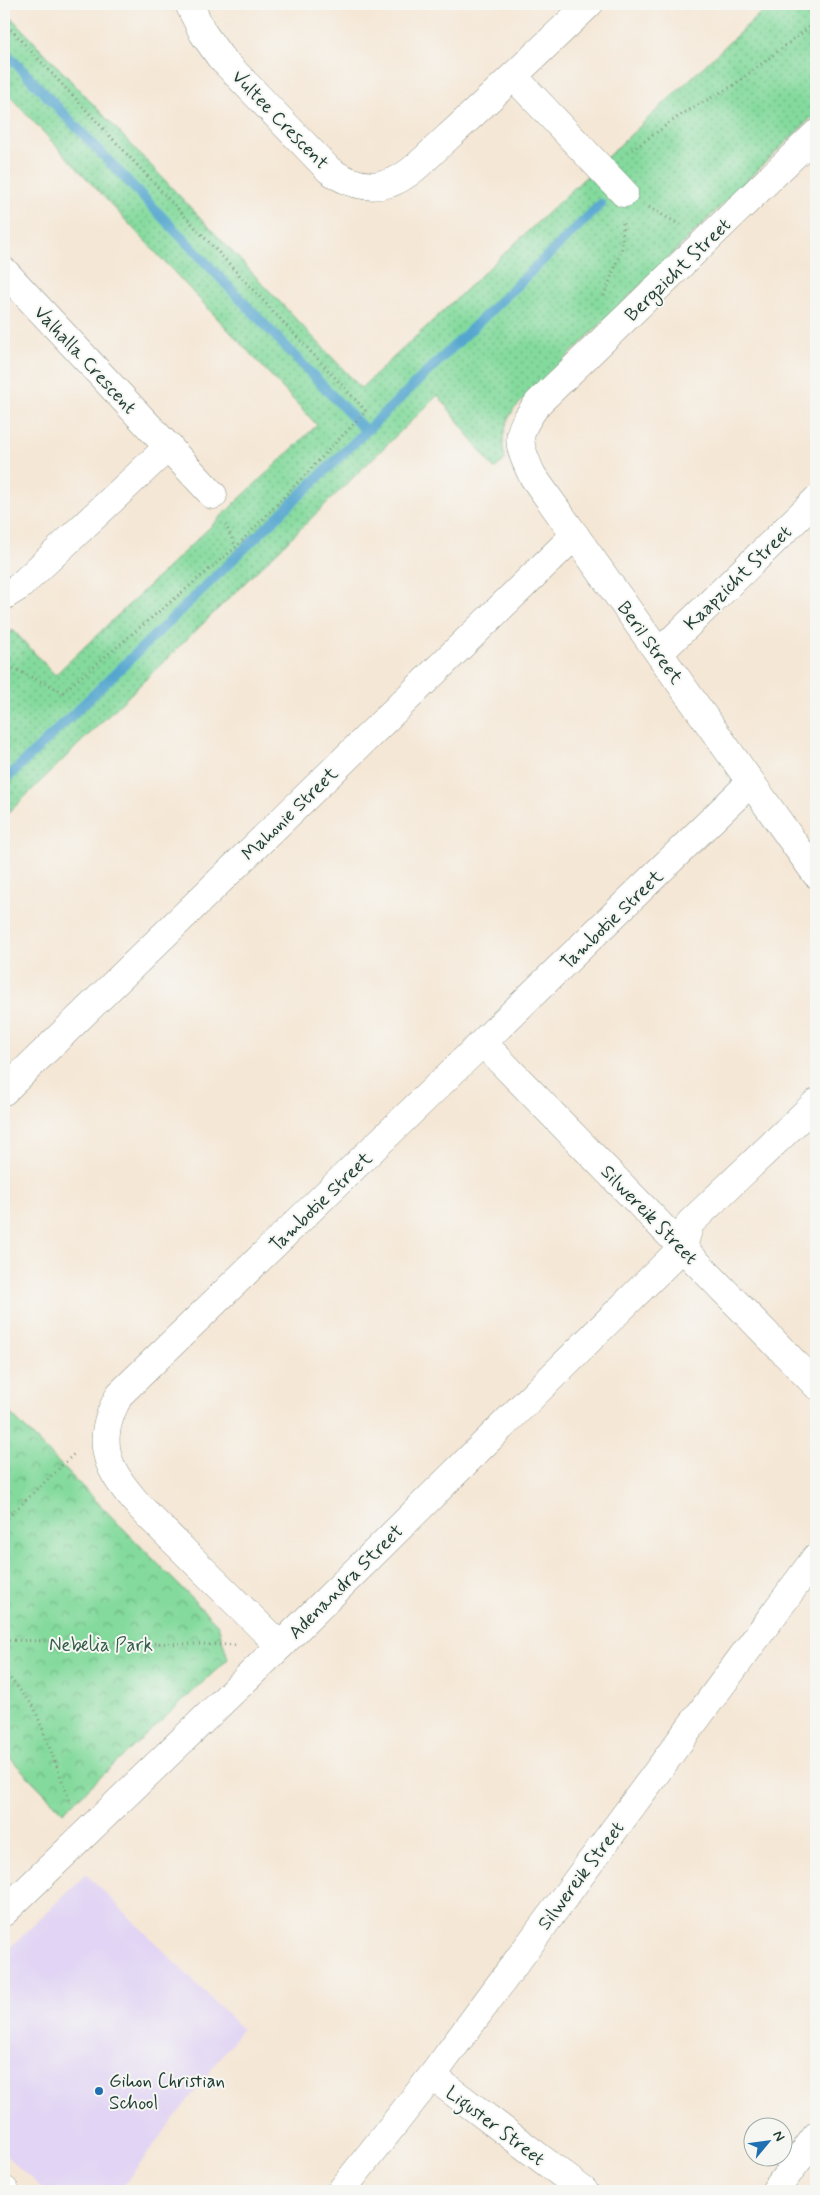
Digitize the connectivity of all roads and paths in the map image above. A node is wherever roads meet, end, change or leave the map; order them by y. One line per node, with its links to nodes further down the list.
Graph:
1 (189, 4): 5 (street, Vultee Crescent)
2 (589, 4): 5 (street, Vultee Crescent)
3 (4, 22): 17 (path)
4 (816, 22): 7 (path)
5 (514, 77): 7 (street)
6 (816, 134): 9 (street, Bergzicht Street)
7 (603, 170): 8 (street)
8 (624, 193): 9 (path); 11 (path)
9 (706, 241): 12 (street, Bergzicht Street)
10 (4, 271): 13 (street, Valhalla Crescent)
11 (601, 303)
12 (538, 403): 16 (street, Beril Street)
13 (169, 446): 14 (street, Valhalla Crescent); 18 (street)
14 (213, 495): 17 (path)
15 (816, 500): 20 (street, Kaapzicht Street)
16 (574, 535): 20 (street, Beril Street); 26 (street, Mahonie Street)
17 (236, 547): 22 (path)
18 (4, 596)
19 (4, 646): 21 (path)
20 (659, 653): 23 (street, Beril Street)
21 (4, 654)
22 (4, 664)
23 (751, 782): 24 (street, Beril Street); 25 (street, Tambotie Street)
24 (815, 869)
25 (483, 1043): 28 (street, Silwereik Street); 30 (street, Tambotie Street)
26 (4, 1091)
27 (816, 1103): 28 (street)
28 (683, 1247): 29 (street, Silwereik Street); 34 (street, Adenandra Street)
29 (816, 1385)
30 (104, 1438): 31 (path); 34 (street, Tambotie Street)
31 (4, 1521)
32 (816, 1557): 38 (street, Silwereik Street)
33 (4, 1640): 34 (path)
34 (280, 1646): 36 (street, Adenandra Street)
35 (4, 1671): 36 (path)
36 (76, 1842): 37 (street, Adenandra Street)
37 (4, 1912)
38 (432, 2076): 40 (street, Silwereik Street); 41 (street, Liguster Street)
39 (816, 2136): 42 (street)
40 (341, 2191)
41 (584, 2191)
42 (775, 2191)

